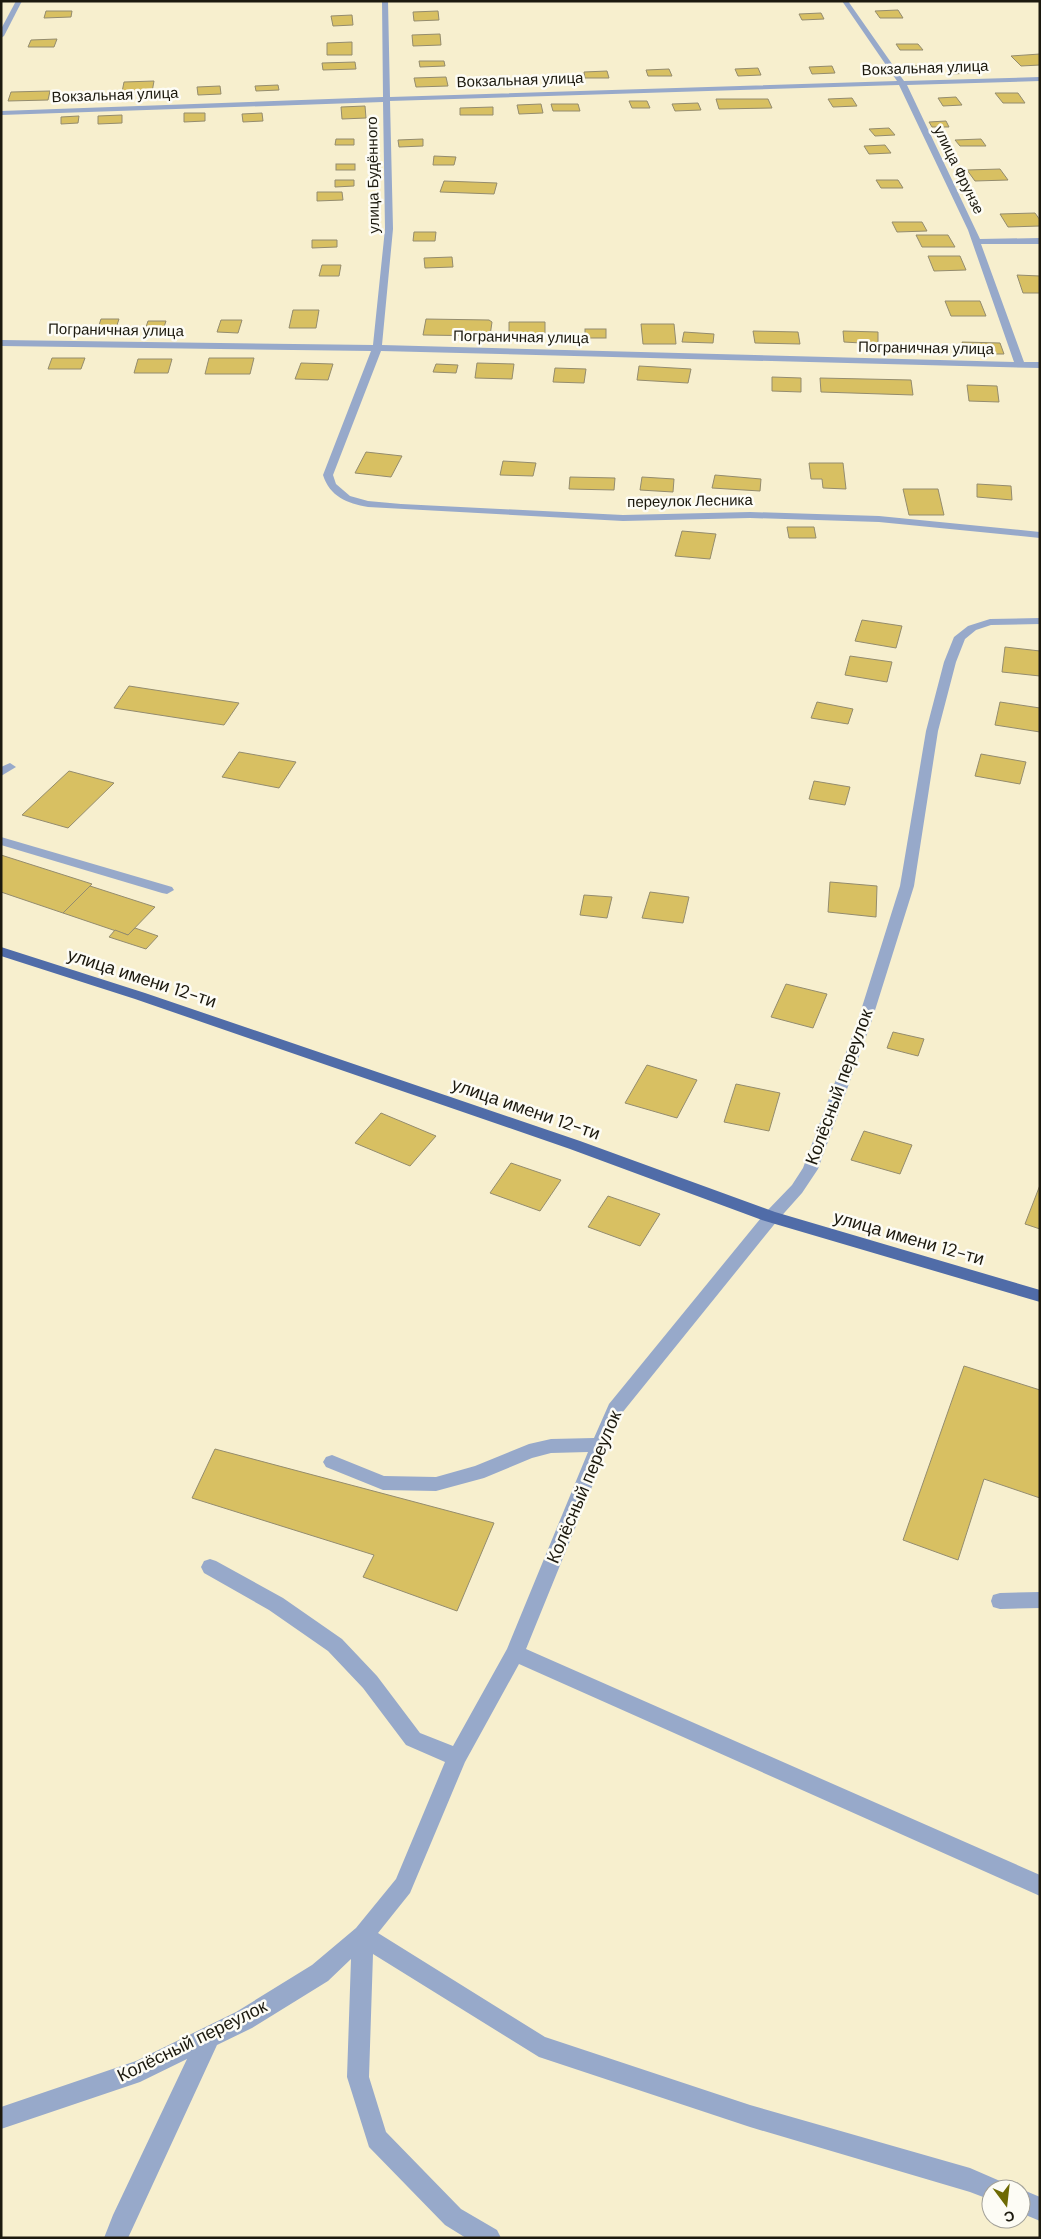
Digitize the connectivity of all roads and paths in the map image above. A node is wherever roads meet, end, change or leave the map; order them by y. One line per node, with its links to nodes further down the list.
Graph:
1 (19, 1): 4 (street)
2 (385, 1): 7 (street, улица Будённого)
3 (845, 1): 6 (street, улица Фрунзе)
4 (1, 36)
5 (1040, 79): 6 (street, Вокзальная улица)
6 (902, 83): 7 (street, Вокзальная улица); 10 (street, улица Фрунзе)
7 (386, 98): 8 (street, Вокзальная улица); 12 (street, улица Будённого)
8 (1, 113)
9 (1040, 241): 10 (street)
10 (976, 242): 13 (street, улица Фрунзе)
11 (1, 343): 12 (street, Пограничная улица)
12 (378, 348): 13 (street, Пограничная улица); 15 (street, улица Будённого)
13 (1020, 364): 14 (street, Пограничная улица)
14 (1040, 365)
15 (341, 497): 16 (street, переулок Лесника)
16 (1040, 535)
17 (1040, 621): 21 (street, Колёсный переулок)
18 (1, 841): 19 (street)
19 (167, 890)
20 (1, 951): 21 (main road, улица имени 12-ти)
21 (771, 1217): 22 (main road, улица имени 12-ти); 23 (street, Колёсный переулок)
22 (1040, 1296)
23 (600, 1446): 24 (street); 28 (street, Колёсный переулок)
24 (332, 1462)
25 (210, 1567): 29 (street)
26 (1040, 1600): 27 (street)
27 (1000, 1601)
28 (515, 1653): 29 (street, Колёсный переулок); 30 (street)
29 (457, 1757): 31 (street, Колёсный переулок)
30 (1040, 1886)
31 (363, 1935): 32 (street, Колёсный переулок); 34 (street); 36 (street)
32 (208, 2038): 33 (street, Колёсный переулок); 35 (street)
33 (1, 2118)
34 (981, 2184)
35 (116, 2238)
36 (489, 2238)

